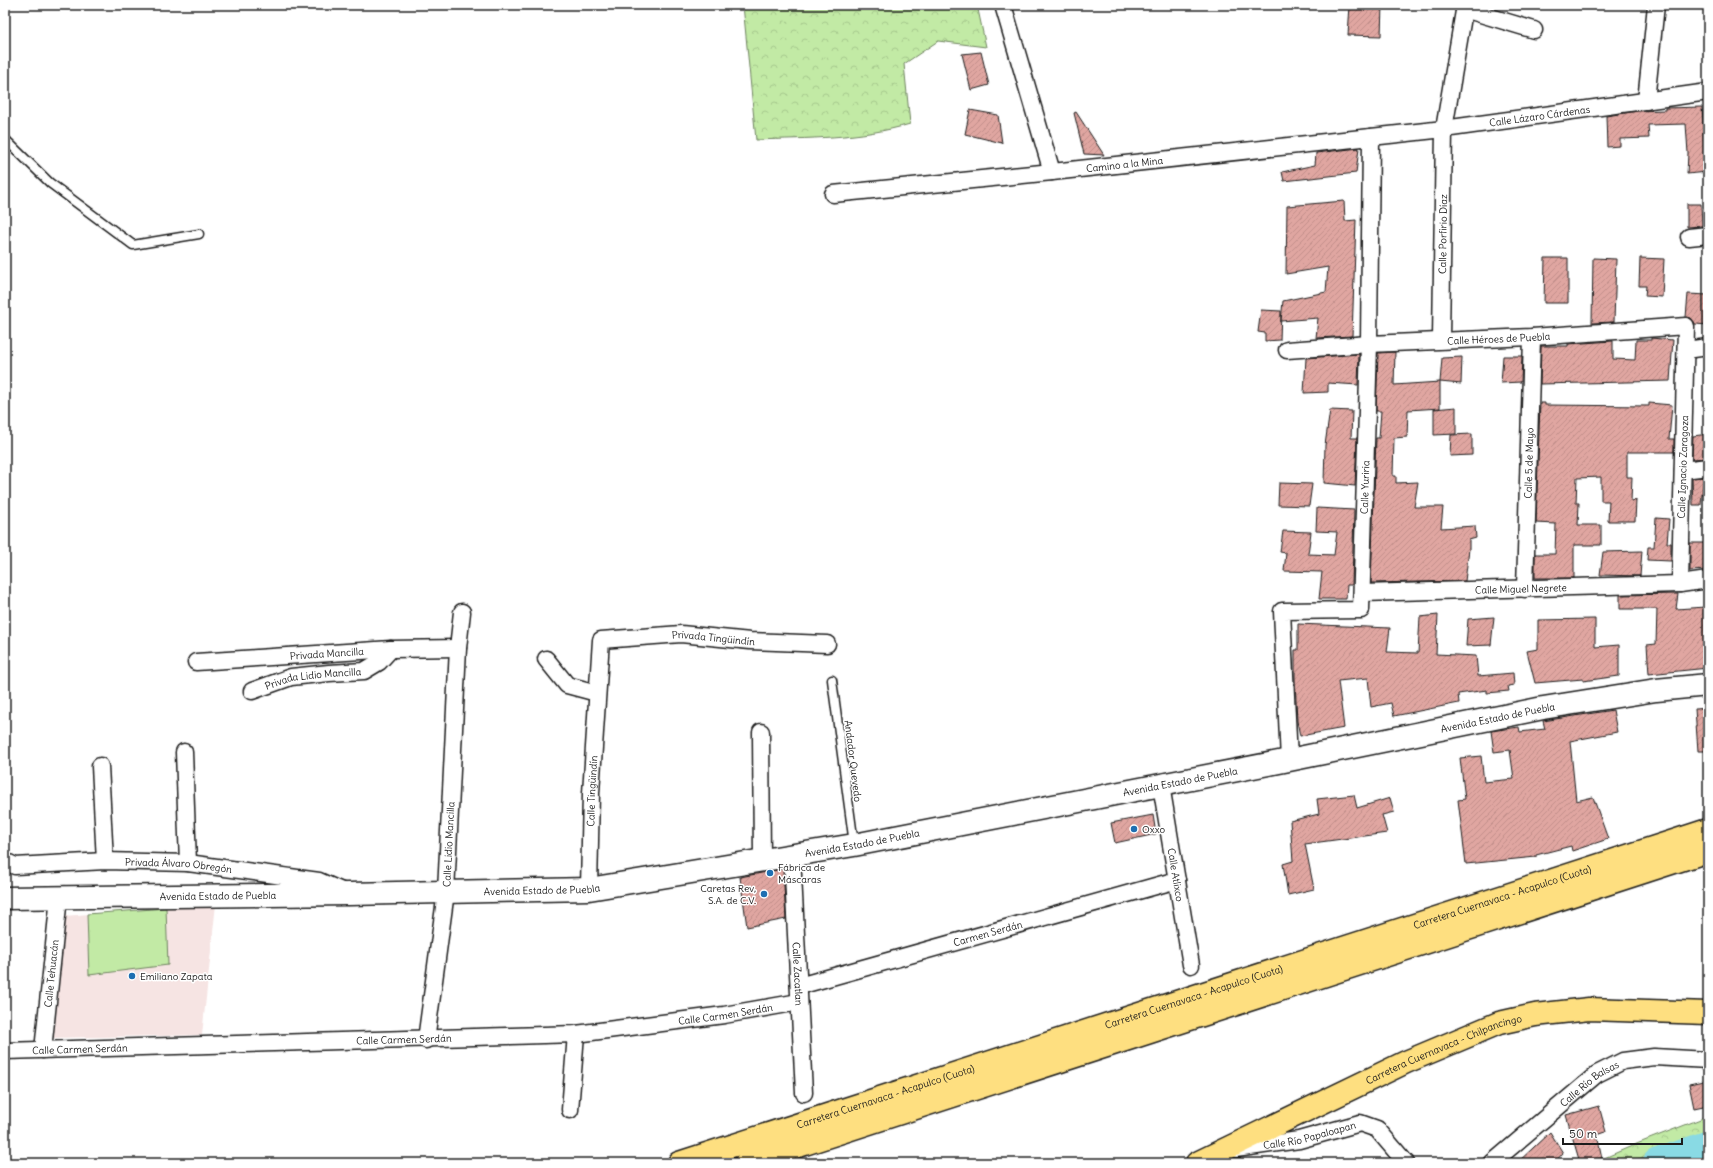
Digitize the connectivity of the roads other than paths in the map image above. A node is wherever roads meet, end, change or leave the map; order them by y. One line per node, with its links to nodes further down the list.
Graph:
1 (1003, 5): 10 (street)
2 (1656, 5): 6 (street)
3 (1464, 7): 4 (street); 7 (street, Calle Porfirio Díaz)
4 (1534, 30)
5 (1708, 92): 6 (street, Calle Lázaro Cárdenas)
6 (1646, 101): 7 (street, Calle Lázaro Cárdenas)
7 (1444, 129): 8 (street, Calle Lázaro Cárdenas); 16 (street, Calle Porfirio Díaz)
8 (1371, 137): 10 (street, Camino a la Mina); 17 (street, Calle Yuriria)
9 (5, 139): 12 (lane)
10 (1052, 172): 11 (street, Camino a la Mina)
11 (833, 194)
12 (199, 234)
13 (1708, 235): 14 (street)
14 (1689, 237)
15 (1532, 337): 16 (street, Calle Héroes de Puebla); 20 (street, Calle Héroes de Puebla); 25 (street, Calle 5 de Mayo)
16 (1441, 340): 17 (street, Calle Héroes de Puebla)
17 (1369, 344): 19 (street, Calle Héroes de Puebla); 26 (street, Calle Yuriria)
18 (1708, 347): 20 (street)
19 (1287, 350)
20 (1686, 350): 22 (street, Calle Ignacio Zaragoza)
21 (1708, 467): 22 (street)
22 (1683, 470): 24 (street, Calle Ignacio Zaragoza)
23 (1708, 580): 24 (street, Calle Miguel Negrete)
24 (1680, 584): 25 (street, Calle Miguel Negrete)
25 (1525, 589): 26 (street, Calle Miguel Negrete)
26 (1362, 593): 40 (street, Calle Yuriria)
27 (462, 612): 30 (street)
28 (601, 640): 29 (street, Privada Tingüindín); 37 (street, Calle Tingüindín)
29 (827, 644)
30 (458, 648): 31 (street, Privada Mancilla); 53 (street, Calle Lidio Mancilla)
31 (391, 649): 33 (street, Privada Mancilla); 36 (street, Privada Lidio Mancilla)
32 (546, 659): 37 (street)
33 (196, 662)
34 (832, 680): 44 (lane, Andador Quevedo)
35 (1708, 685): 40 (street, Avenida Estado de Puebla)
36 (252, 691)
37 (597, 693): 52 (street, Calle Tingüindín)
38 (761, 732): 47 (street)
39 (184, 752): 50 (street)
40 (1289, 760): 42 (street, Avenida Estado de Puebla)
41 (100, 766): 49 (street)
42 (1161, 786): 44 (street, Avenida Estado de Puebla); 51 (street, Calle Atlixco)
43 (1708, 830): 69 (main road, Carretera Cuernavaca - Acapulco (Cuota))
44 (854, 845): 45 (street, Avenida Estado de Puebla)
45 (792, 855): 47 (street, Avenida Estado de Puebla); 58 (street, Calle Zacatlan)
46 (1706, 855): 70 (main road, Carretera Cuernavaca - Acapulco (Cuota))
47 (762, 860): 52 (street, Avenida Estado de Puebla)
48 (5, 861): 49 (street, Privada Álvaro Obregón)
49 (105, 861): 50 (street, Privada Álvaro Obregón)
50 (188, 863): 54 (street, Privada Álvaro Obregón)
51 (1177, 880): 57 (street, Calle Atlixco); 58 (street, Carmen Serdán)
52 (589, 889): 53 (street, Avenida Estado de Puebla)
53 (446, 892): 54 (street, Avenida Estado de Puebla); 62 (street, Calle Lidio Mancilla)
54 (349, 894): 55 (street, Avenida Estado de Puebla)
55 (59, 897): 56 (street, Avenida Estado de Puebla); 63 (street, Calle Tehuacán)
56 (5, 898)
57 (1191, 965)
58 (799, 986): 59 (street, Calle Zacatlan)
59 (800, 1002): 61 (street, Calle Carmen Serdán); 66 (street, Calle Zacatlan)
60 (1708, 1013): 68 (main road, Carretera Cuernavaca - Chilpancingo)
61 (576, 1034): 62 (street, Calle Carmen Serdán); 67 (street)
62 (426, 1040): 63 (street, Calle Carmen Serdán)
63 (44, 1050): 64 (street, Calle Carmen Serdán)
64 (5, 1051)
65 (1708, 1060): 73 (street, Calle Río Balsas)
66 (804, 1093)
67 (570, 1110)
68 (1221, 1152): 71 (main road, Carretera Cuernavaca - Chilpancingo); 72 (street, Calle Río Papaloapan)
69 (679, 1163)
70 (746, 1163)
71 (1197, 1163)
72 (1406, 1163)
73 (1492, 1163)

